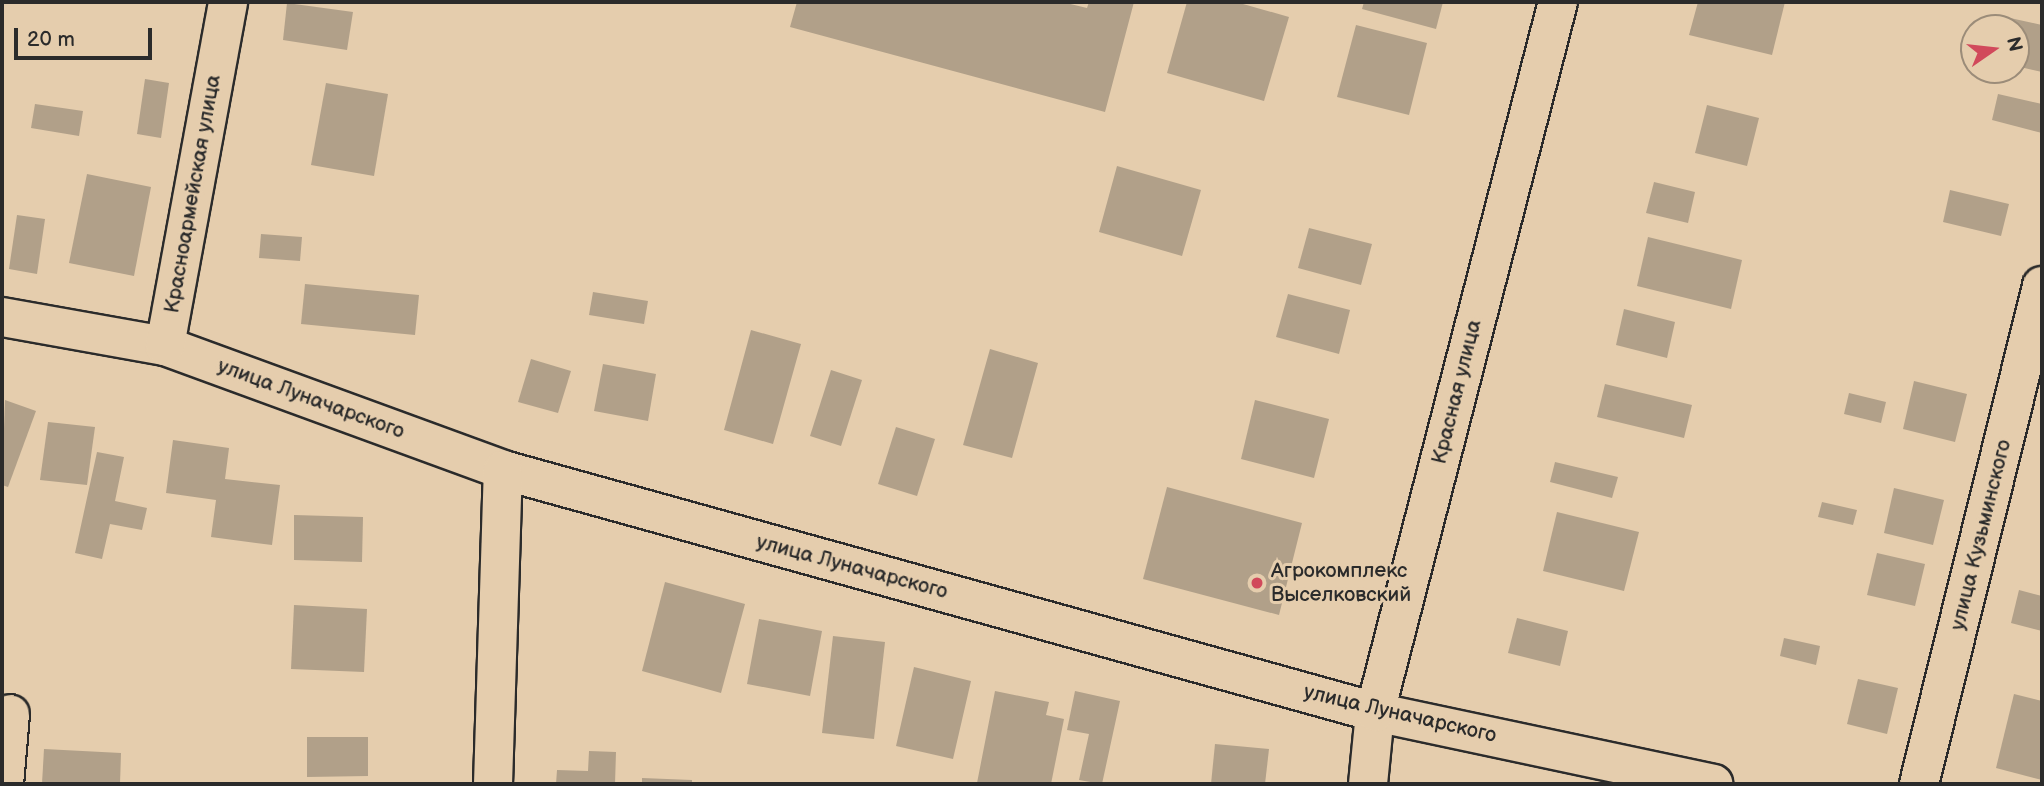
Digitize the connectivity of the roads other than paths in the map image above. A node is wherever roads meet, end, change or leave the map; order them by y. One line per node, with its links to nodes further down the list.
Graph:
1 (228, 2): 5 (street, Красноармейская улица)
2 (1558, 2): 7 (street, Красная улица)
3 (2042, 286): 13 (street, улица Кузьминского)
4 (2, 317): 5 (street, улица Луначарского)
5 (165, 346): 6 (street, улица Луначарского)
6 (503, 470): 7 (street, улица Луначарского); 10 (street)
7 (1375, 712): 11 (street, Красная улица); 12 (street, улица Луначарского)
8 (10, 714): 9 (street)
9 (4, 784)
10 (493, 784)
11 (1368, 784)
12 (1713, 784)
13 (1919, 784)

